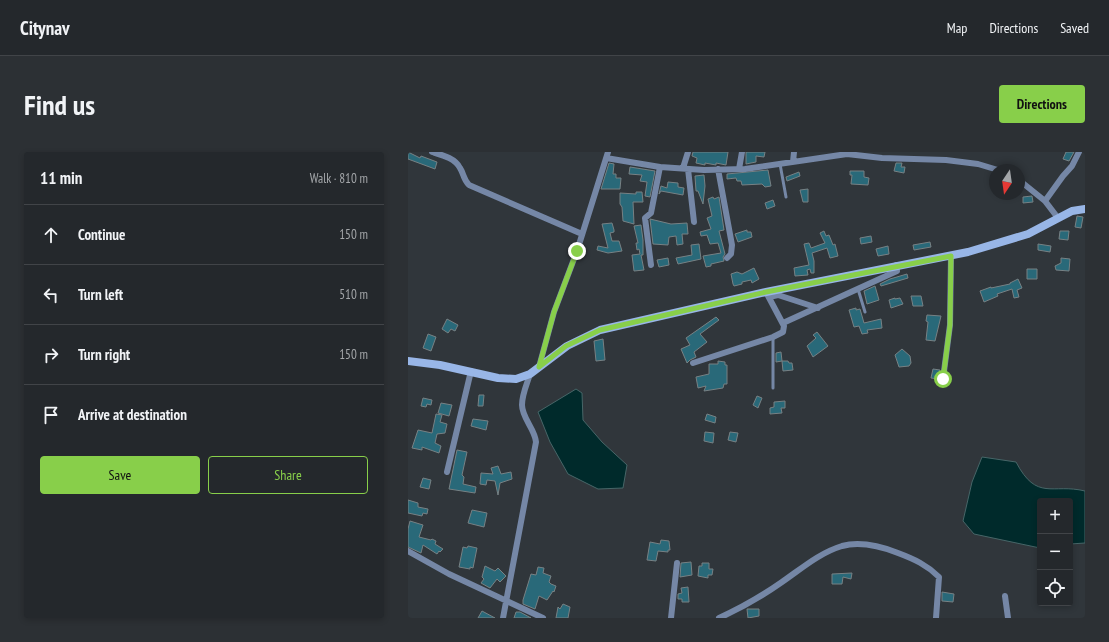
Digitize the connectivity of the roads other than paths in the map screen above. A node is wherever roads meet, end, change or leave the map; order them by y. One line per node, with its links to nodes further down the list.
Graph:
1 (432, 152): 23 (street)
2 (688, 152): 14 (street)
3 (742, 152): 16 (street)
4 (794, 152): 10 (street)
5 (814, 152): 9 (street)
6 (1079, 152): 19 (street)
7 (607, 155): 12 (street); 23 (street)
8 (918, 155): 9 (street); 13 (street)
9 (811, 159): 10 (street)
10 (793, 162): 11 (street)
11 (780, 164): 16 (street); 18 (lane)
12 (660, 167): 14 (street); 26 (street)
13 (989, 167)
14 (686, 169): 15 (street); 22 (street)
15 (718, 169): 16 (street); 25 (street)
16 (739, 169)
17 (1025, 185): 19 (street)
18 (786, 197)
19 (1045, 201): 21 (street)
20 (1085, 209): 21 (street)
21 (1058, 218): 24 (street)
22 (694, 222)
23 (582, 234): 36 (street)
24 (951, 256): 27 (street); 39 (street)
25 (727, 258)
26 (651, 265)
27 (896, 265): 28 (street); 29 (street)
28 (858, 288): 30 (street); 31 (lane)
29 (768, 294): 30 (street); 32 (street); 36 (street)
30 (818, 308): 32 (street)
31 (865, 312)
32 (783, 323): 33 (street)
33 (772, 337): 35 (street); 40 (lane)
34 (408, 361): 37 (street)
35 (693, 363)
36 (539, 367): 38 (street)
37 (471, 371): 38 (street); 41 (street)
38 (530, 374): 45 (street)
39 (943, 379)
40 (773, 388)
41 (447, 472)
42 (408, 551): 45 (street)
43 (677, 563): 48 (street)
44 (1005, 596): 51 (street)
45 (506, 600): 46 (street); 47 (street)
46 (503, 618)
47 (543, 618)
48 (671, 618)
49 (719, 618): 50 (street)
50 (936, 618)
51 (1008, 618)

